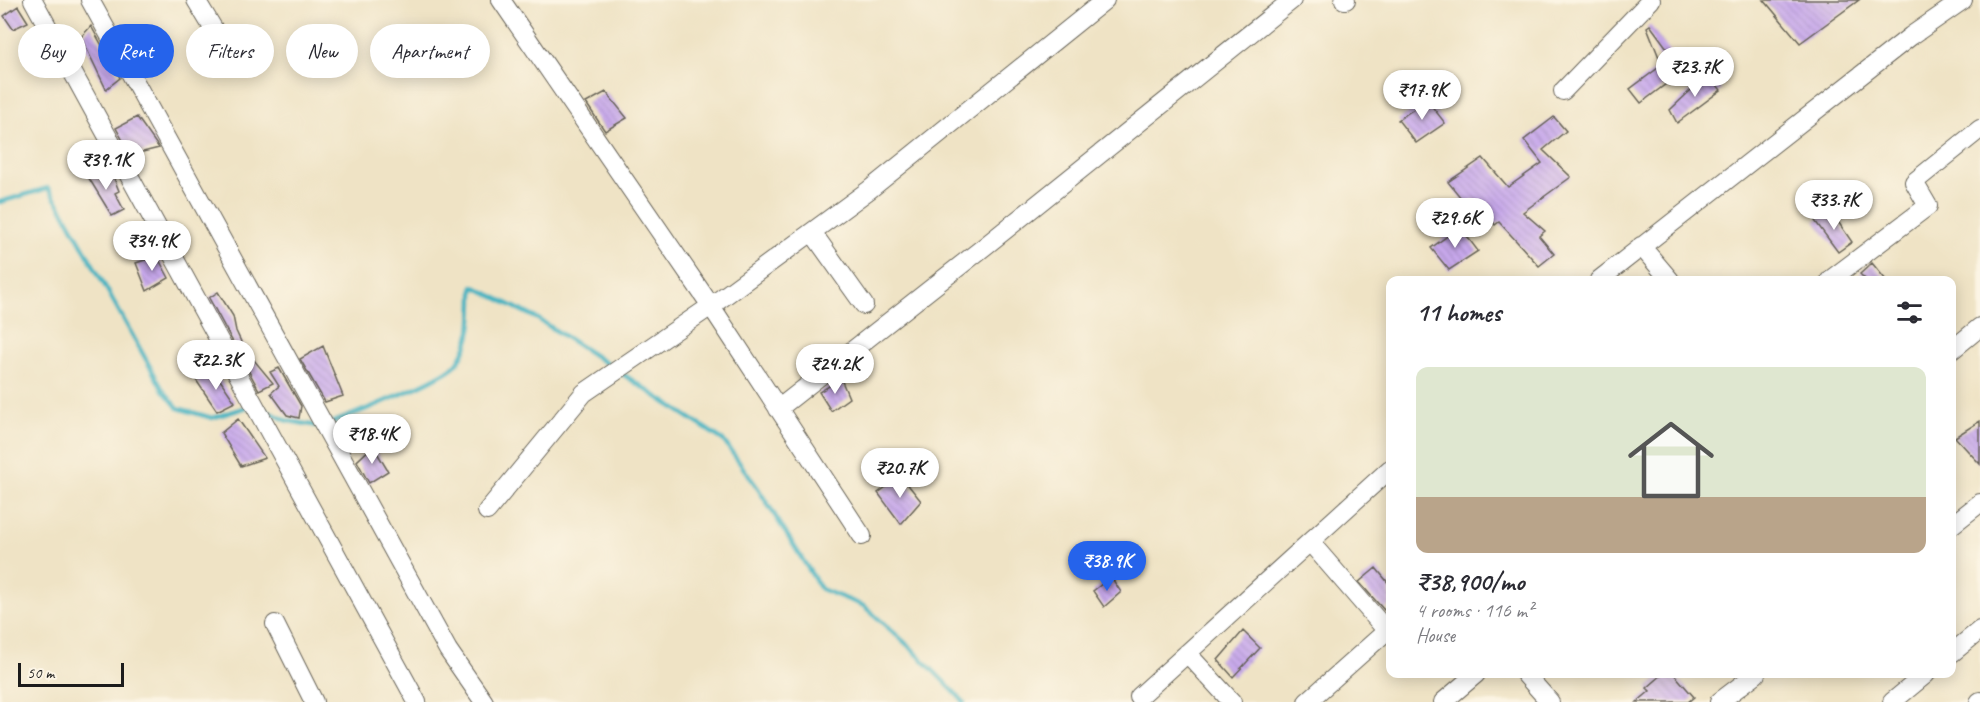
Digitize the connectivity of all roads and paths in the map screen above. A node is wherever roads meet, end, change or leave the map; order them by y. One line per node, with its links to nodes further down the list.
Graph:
1 (33, 0): 41 (street)
2 (90, 0): 42 (street)
3 (196, 0): 9 (street)
4 (501, 0): 18 (street)
5 (1105, 0): 12 (street)
6 (1292, 0): 21 (street)
7 (1651, 0): 10 (street)
8 (1959, 1): 13 (street)
9 (210, 24)
10 (1563, 91)
11 (1977, 137): 16 (street)
12 (813, 232): 17 (street); 18 (street)
13 (1641, 246): 14 (street); 15 (street)
14 (1604, 276)
15 (1667, 276)
16 (1835, 276)
17 (864, 305)
18 (711, 306): 21 (street); 24 (street)
19 (1980, 327): 20 (street)
20 (1956, 347)
21 (778, 409): 26 (street)
22 (1386, 473): 27 (street)
23 (1980, 503): 25 (street)
24 (487, 510)
25 (1956, 522)
26 (862, 536)
27 (1310, 542): 29 (street); 33 (street)
28 (275, 624): 40 (street)
29 (1386, 627)
30 (1980, 630): 32 (street)
31 (1386, 633): 44 (street)
32 (1956, 650)
33 (1187, 653): 38 (street); 43 (street)
34 (1471, 678): 45 (street)
35 (1529, 678): 46 (street)
36 (1751, 678): 39 (street)
37 (1921, 678): 47 (street)
38 (1139, 697)
39 (1721, 701)
40 (314, 702)
41 (417, 702)
42 (484, 702)
43 (1232, 702)
44 (1306, 702)
45 (1443, 702)
46 (1550, 702)
47 (1892, 702)

